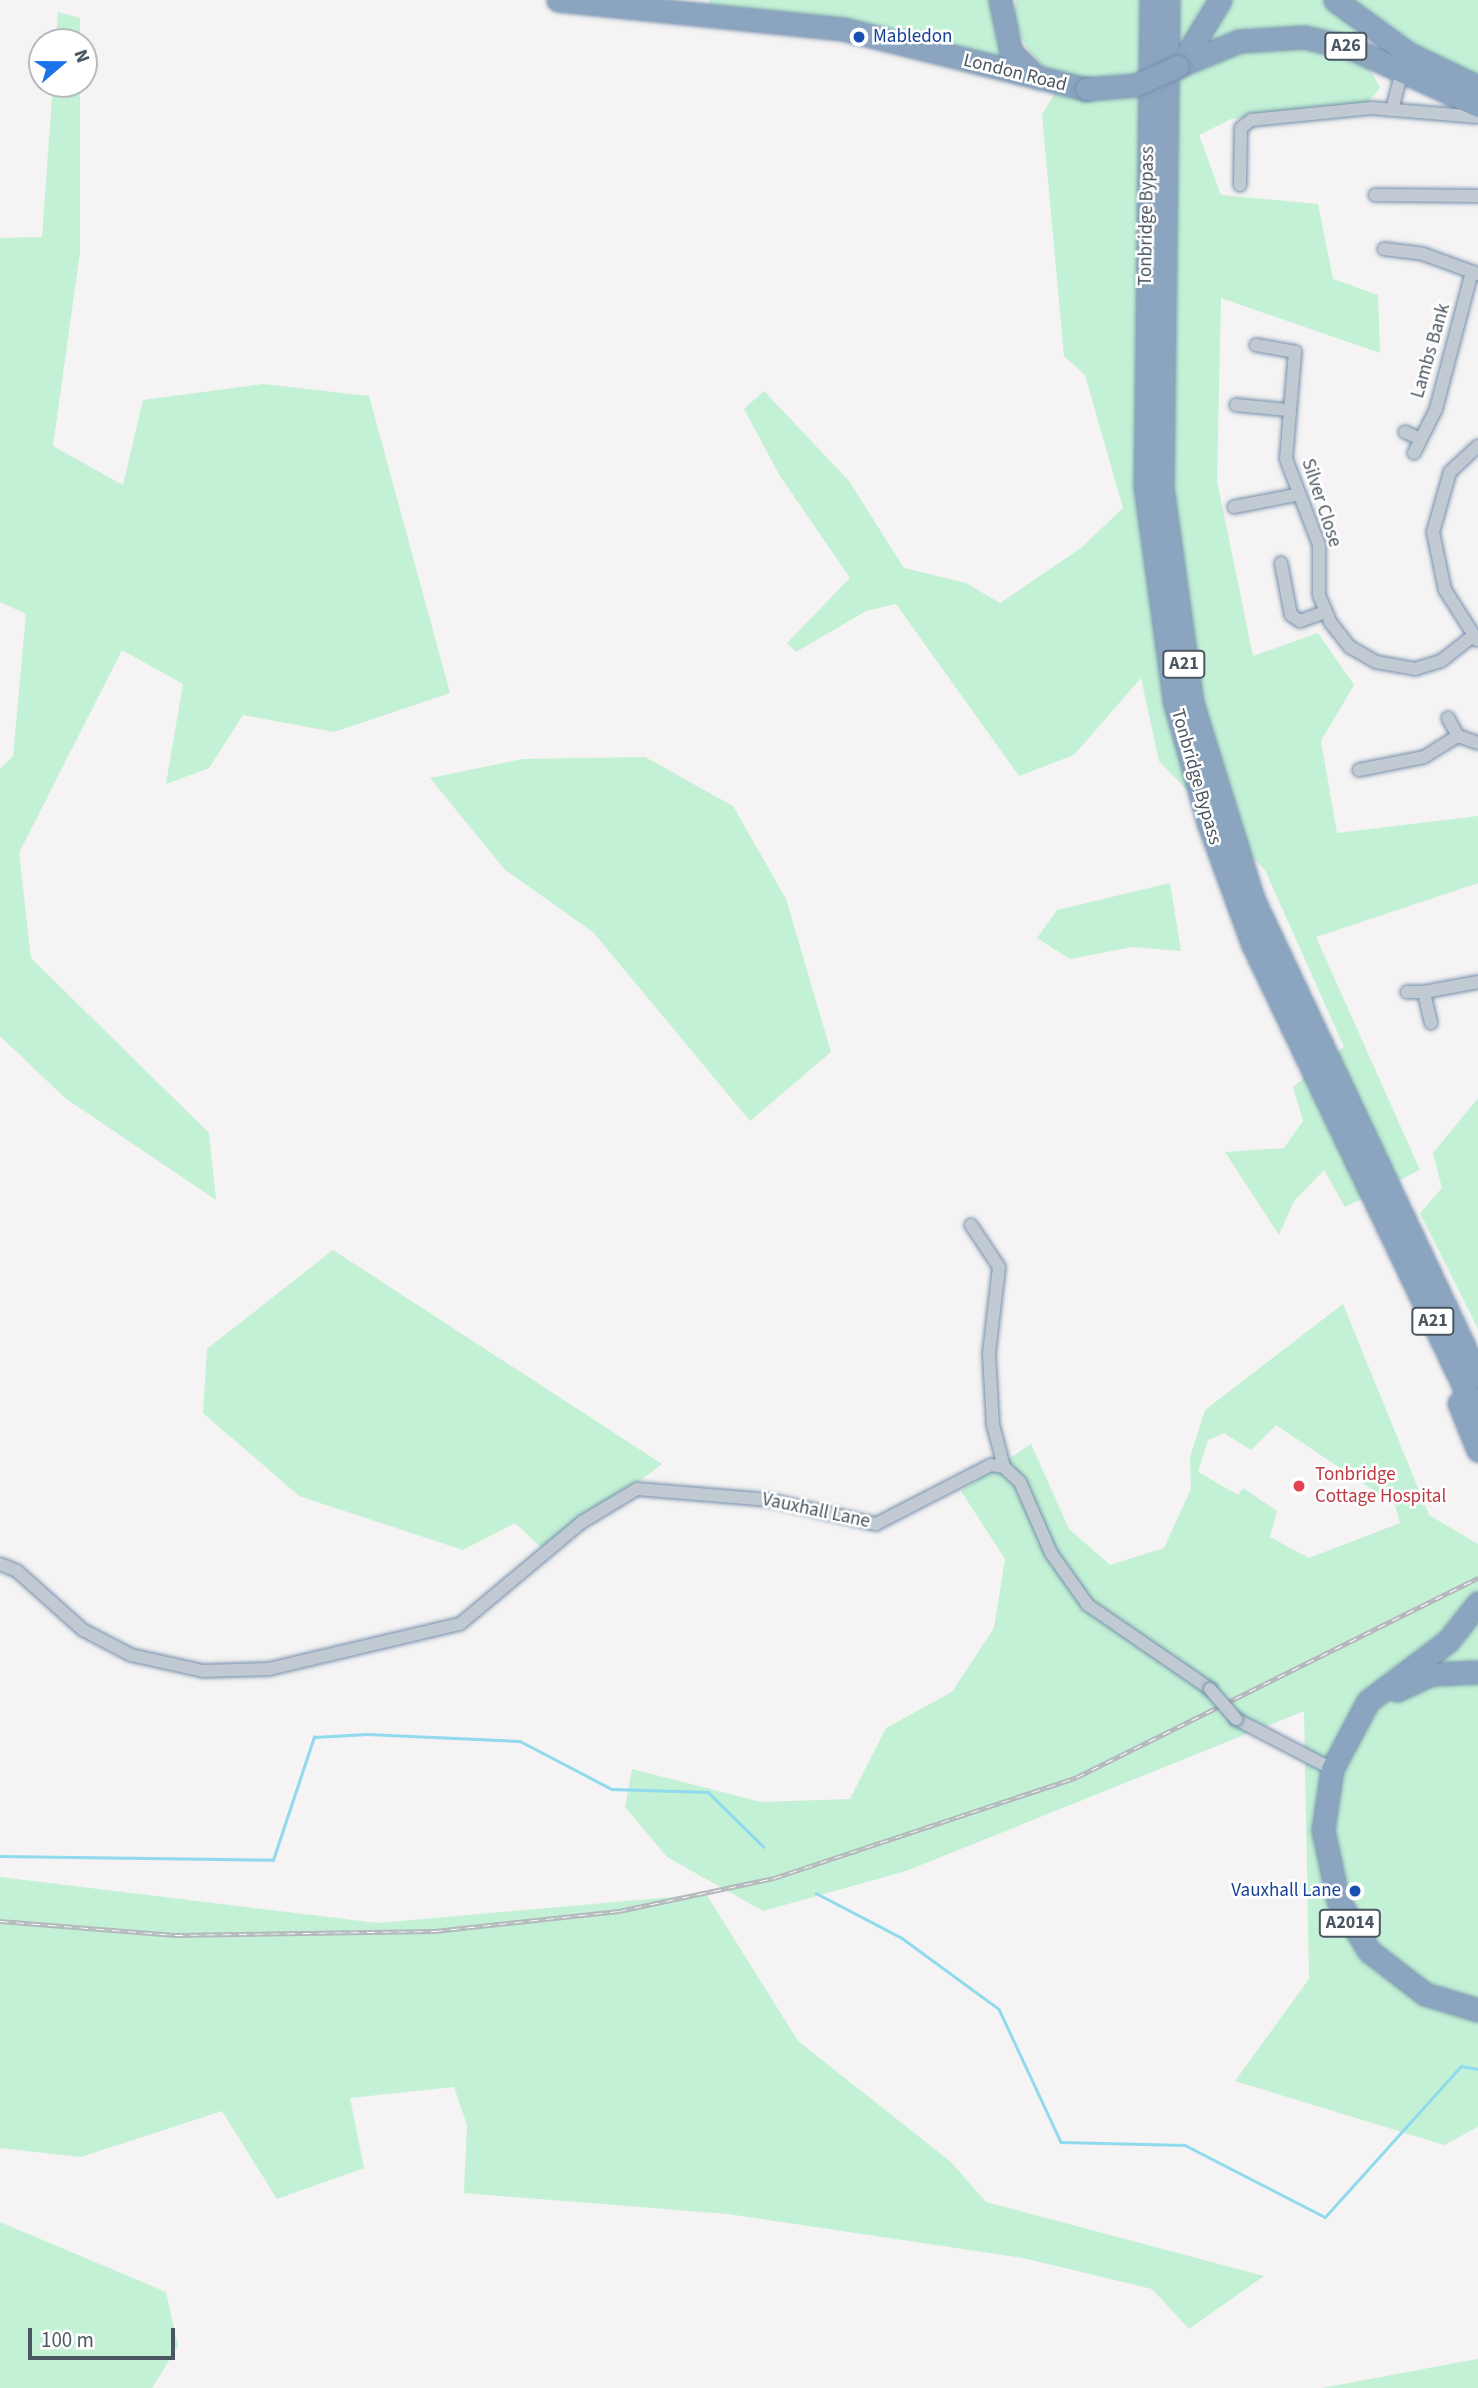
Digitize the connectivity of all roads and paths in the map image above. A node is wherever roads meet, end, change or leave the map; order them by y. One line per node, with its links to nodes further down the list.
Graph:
1 (558, 0): 9 (highway, London Road)
2 (1151, 0): 40 (highway, Tonbridge Bypass / A21)
3 (1168, 0): 41 (highway, Tonbridge Bypass / A21)
4 (1220, 0): 7 (highway)
5 (1335, 0): 8 (highway, A26)
6 (1002, 7): 9 (highway)
7 (1200, 47): 8 (highway, A26); 9 (highway, London Road, bridge)
8 (1405, 64): 10 (highway, A26); 11 (highway, A26); 12 (street)
9 (1045, 83)
10 (1478, 87)
11 (1478, 106)
12 (1392, 110): 13 (street); 14 (street)
13 (1478, 117)
14 (1240, 185)
15 (1375, 195): 16 (street)
16 (1478, 196)
17 (1384, 249): 18 (street)
18 (1475, 273): 23 (street, Lambs Bank)
19 (1256, 345): 21 (street, Silver Close)
20 (1236, 405): 21 (street)
21 (1288, 410): 26 (street, Silver Close)
22 (1405, 432): 23 (street)
23 (1421, 439): 25 (street, Lambs Bank)
24 (1478, 446): 30 (street)
25 (1414, 453)
26 (1296, 495): 27 (street); 29 (street, Silver Close)
27 (1234, 507)
28 (1281, 563): 29 (street)
29 (1325, 612): 30 (street, Silver Close)
30 (1475, 639)
31 (1448, 718): 32 (street)
32 (1458, 736): 33 (street); 34 (street)
33 (1478, 743)
34 (1359, 770)
35 (1478, 982): 37 (street)
36 (1407, 992): 37 (street)
37 (1424, 992): 38 (street)
38 (1431, 1023)
39 (971, 1225): 44 (street)
40 (1387, 1226): 42 (highway, Tonbridge Bypass / A21); 43 (highway)
41 (1478, 1376)
42 (1478, 1416)
43 (1478, 1450)
44 (1004, 1466): 45 (street, Vauxhall Lane); 49 (street, bridge)
45 (0, 1564)
46 (1476, 1607): 48 (highway)
47 (1478, 1672): 48 (highway)
48 (1359, 1717): 49 (highway)
49 (1332, 1769): 50 (highway, A2014)
50 (1478, 2010)

